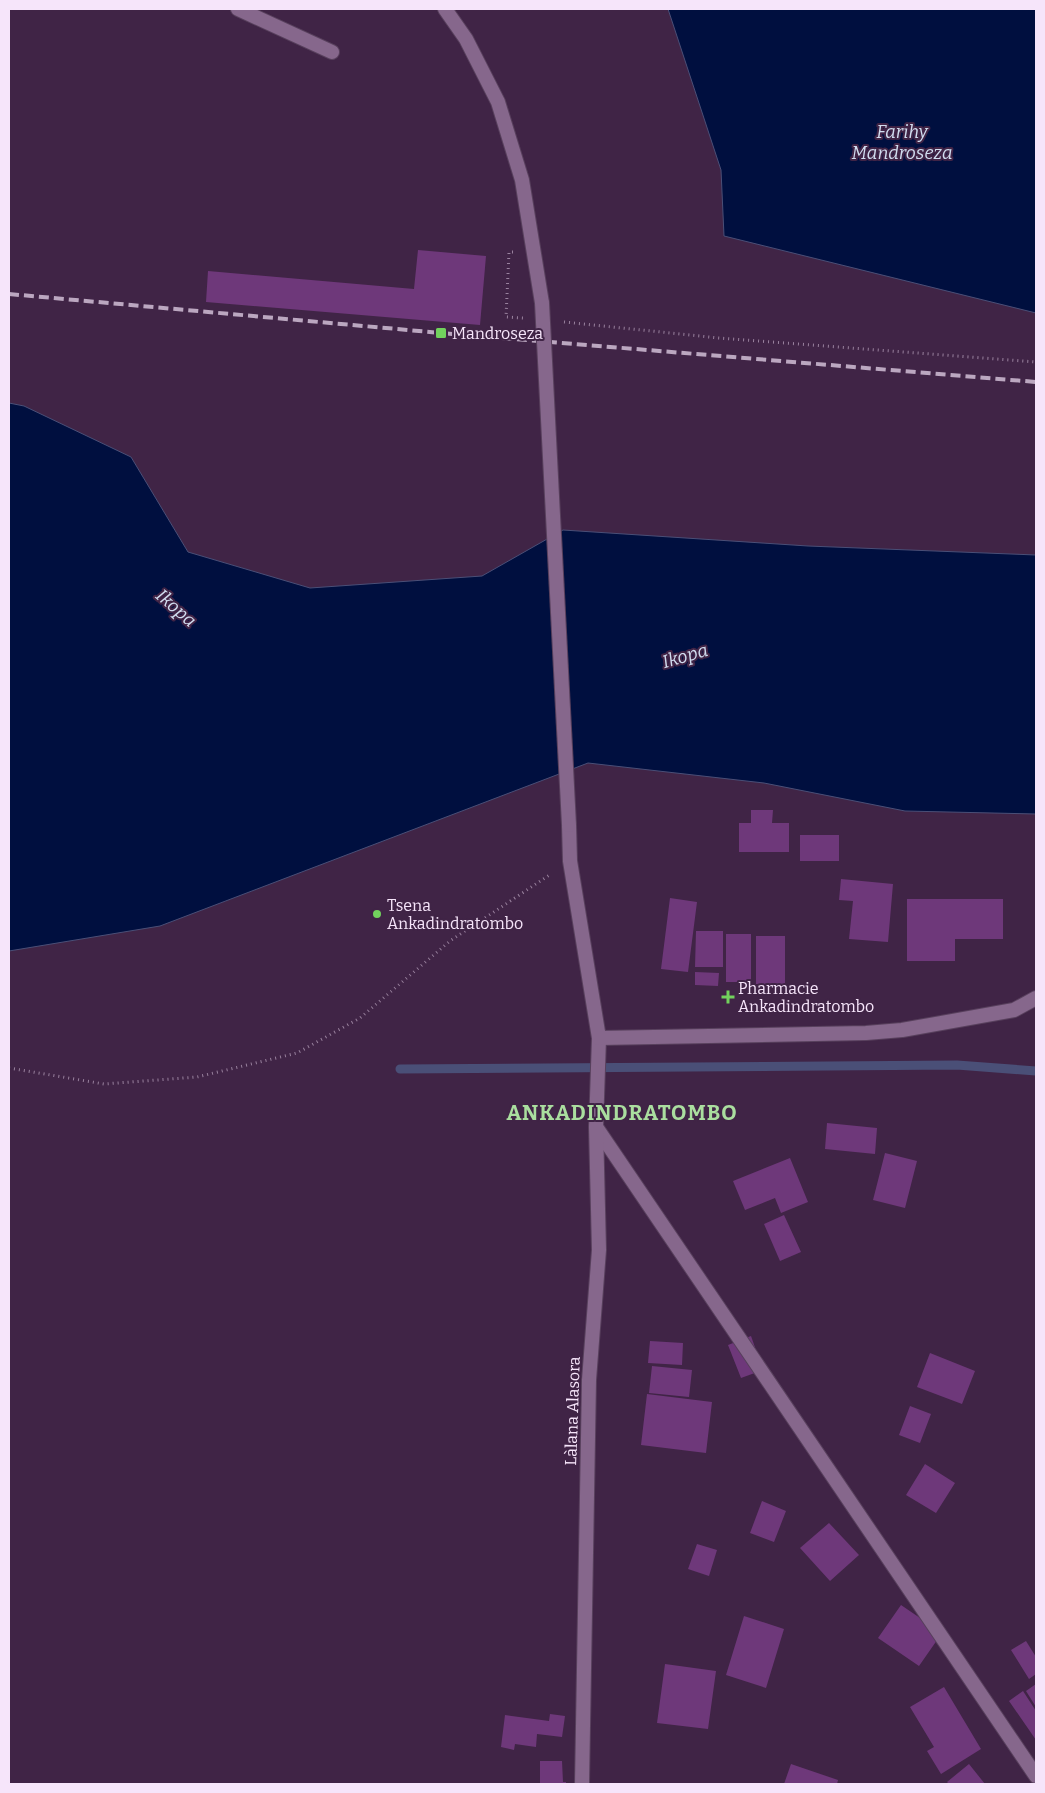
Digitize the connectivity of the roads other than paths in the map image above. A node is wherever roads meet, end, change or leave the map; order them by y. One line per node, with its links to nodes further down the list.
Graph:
1 (238, 9): 3 (street)
2 (446, 9): 5 (street, Làlana Alasora, bridge)
3 (332, 52)
4 (1036, 998): 5 (street)
5 (599, 1038): 6 (street, Làlana Alasora)
6 (596, 1127): 7 (street); 8 (street, Làlana Alasora)
7 (1036, 1776)
8 (582, 1784)

